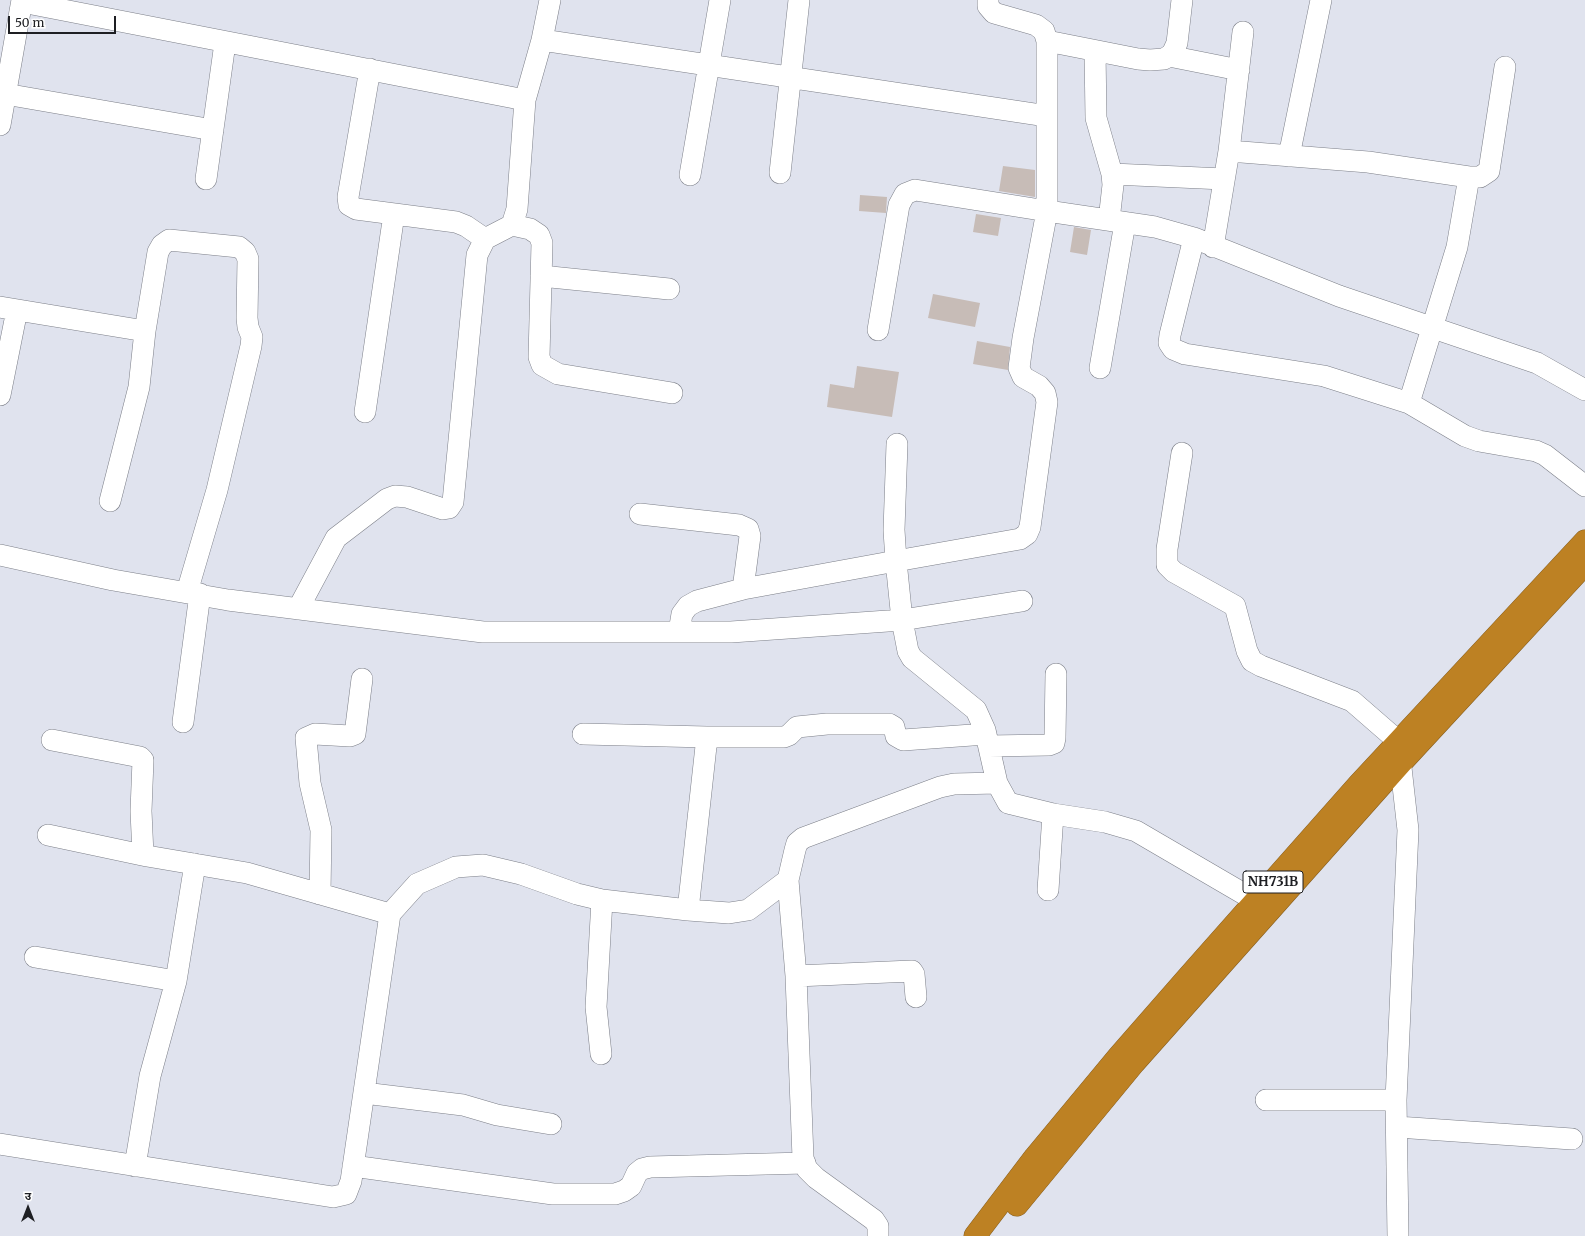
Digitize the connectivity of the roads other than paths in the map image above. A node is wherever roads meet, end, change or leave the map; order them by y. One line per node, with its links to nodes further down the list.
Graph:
1 (550, 0): 9 (street)
2 (720, 0): 14 (street)
3 (799, 0): 18 (street)
4 (988, 0): 10 (street)
5 (1182, 0): 13 (street)
6 (1321, 0): 25 (street)
7 (22, 1): 11 (street); 19 (street)
8 (1243, 32): 17 (street)
9 (542, 40): 14 (street); 20 (street)
10 (1047, 41): 12 (street); 21 (street)
11 (225, 43): 16 (street); 23 (street)
12 (1095, 51): 13 (street); 27 (street)
13 (1169, 56): 17 (street)
14 (708, 65): 18 (street); 28 (street)
15 (1505, 67): 29 (street)
16 (370, 69): 20 (street); 33 (street)
17 (1238, 70): 24 (street)
18 (790, 77): 21 (street); 26 (street)
19 (5, 94): 22 (street); 23 (street)
20 (525, 100): 35 (street)
21 (1047, 116): 32 (street)
22 (0, 125)
23 (213, 130): 30 (street)
24 (1229, 151): 25 (street); 31 (street)
25 (1289, 156): 29 (street)
26 (780, 173)
27 (1112, 174): 31 (street); 34 (street)
28 (690, 175)
29 (1469, 177): 42 (street)
30 (206, 179)
31 (1224, 179): 38 (street)
32 (1048, 211): 34 (street); 43 (street); 58 (street)
33 (394, 214): 37 (street); 50 (street)
34 (1117, 222): 36 (street); 45 (street)
35 (512, 225): 37 (street); 39 (street)
36 (1194, 238): 38 (street); 49 (street)
37 (485, 239): 63 (street)
38 (1213, 247): 42 (street)
39 (541, 276): 40 (street); 47 (street)
40 (669, 289)
41 (9, 309): 44 (street); 48 (street)
42 (1431, 328): 46 (street); 49 (street)
43 (878, 330)
44 (145, 331): 54 (street); 61 (street)
45 (1100, 368)
46 (1585, 390)
47 (672, 394)
48 (0, 395)
49 (1409, 403): 53 (street)
50 (365, 412)
51 (897, 444): 58 (street)
52 (1182, 453): 74 (street)
53 (1585, 486)
54 (110, 501)
55 (640, 514): 60 (street)
56 (1585, 541): 65 (highway, NH731B)
57 (0, 555): 61 (street)
58 (896, 562): 60 (street); 64 (street)
59 (1585, 564): 65 (highway, NH731B)
60 (743, 589): 66 (street)
61 (194, 593): 63 (street); 69 (street)
62 (1022, 601): 64 (street)
63 (298, 609): 66 (street)
64 (902, 620): 66 (street); 73 (street)
65 (1519, 624): 74 (highway, NH731B); 75 (highway, NH731B)
66 (679, 632)
67 (1056, 674): 73 (street)
68 (362, 679): 83 (street)
69 (183, 722)
70 (583, 734): 71 (street)
71 (707, 737): 73 (street); 86 (street)
72 (52, 740): 79 (street)
73 (987, 740): 76 (street)
74 (1398, 741): 75 (street); 85 (highway, NH731B)
75 (1401, 763): 95 (street); 105 (highway, NH731B)
76 (997, 783): 77 (street); 81 (street)
77 (1053, 814): 82 (street); 85 (street)
78 (48, 835): 79 (street)
79 (143, 855): 80 (street)
80 (195, 864): 83 (street); 90 (street)
81 (788, 880): 86 (street); 89 (street)
82 (1048, 890)
83 (320, 894): 87 (street)
84 (602, 900): 86 (street); 87 (street); 92 (street)
85 (1256, 901): 104 (highway, NH731B)
86 (688, 910)
87 (390, 914): 93 (street)
88 (35, 957): 90 (street)
89 (796, 976): 91 (street); 100 (street)
90 (176, 981): 101 (street)
91 (916, 997)
92 (600, 1054)
93 (364, 1093): 96 (street); 102 (street)
94 (1266, 1100): 95 (street)
95 (1396, 1100): 97 (street)
96 (551, 1124)
97 (1397, 1127): 98 (street); 106 (street)
98 (1572, 1139)
99 (0, 1144): 101 (street)
100 (805, 1163): 102 (street); 103 (street)
101 (136, 1166): 102 (street)
102 (353, 1166)
103 (878, 1236)
104 (975, 1236)
105 (994, 1236)
106 (1398, 1236)

